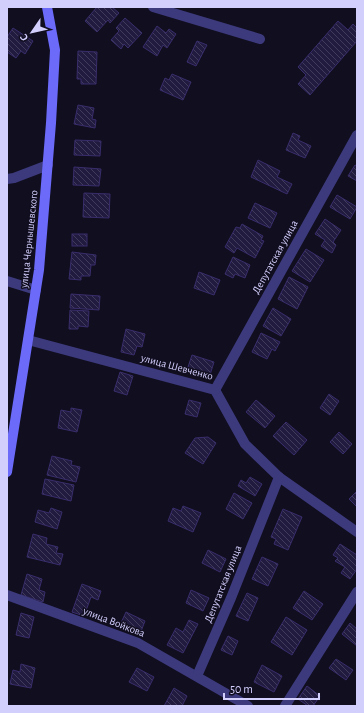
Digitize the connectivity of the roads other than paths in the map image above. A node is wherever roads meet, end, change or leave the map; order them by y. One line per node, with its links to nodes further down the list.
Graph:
1 (47, 7): 5 (street, улица Чернышевского)
2 (153, 7): 3 (street)
3 (260, 38)
4 (357, 135): 10 (street, Депутатская улица)
5 (48, 165): 6 (street); 8 (street, улица Чернышевского)
6 (7, 179)
7 (7, 281): 8 (street)
8 (36, 290): 9 (street, улица Чернышевского)
9 (28, 340): 10 (street, улица Шевченко); 11 (street, улица Чернышевского)
10 (215, 390): 12 (street, улица Шевченко)
11 (7, 472)
12 (279, 477): 13 (street, улица Шевченко); 16 (street, Депутатская улица)
13 (357, 532)
14 (357, 592): 18 (street)
15 (7, 595): 16 (street, улица Войкова)
16 (197, 676): 17 (street, улица Войкова)
17 (248, 706)
18 (285, 706)

